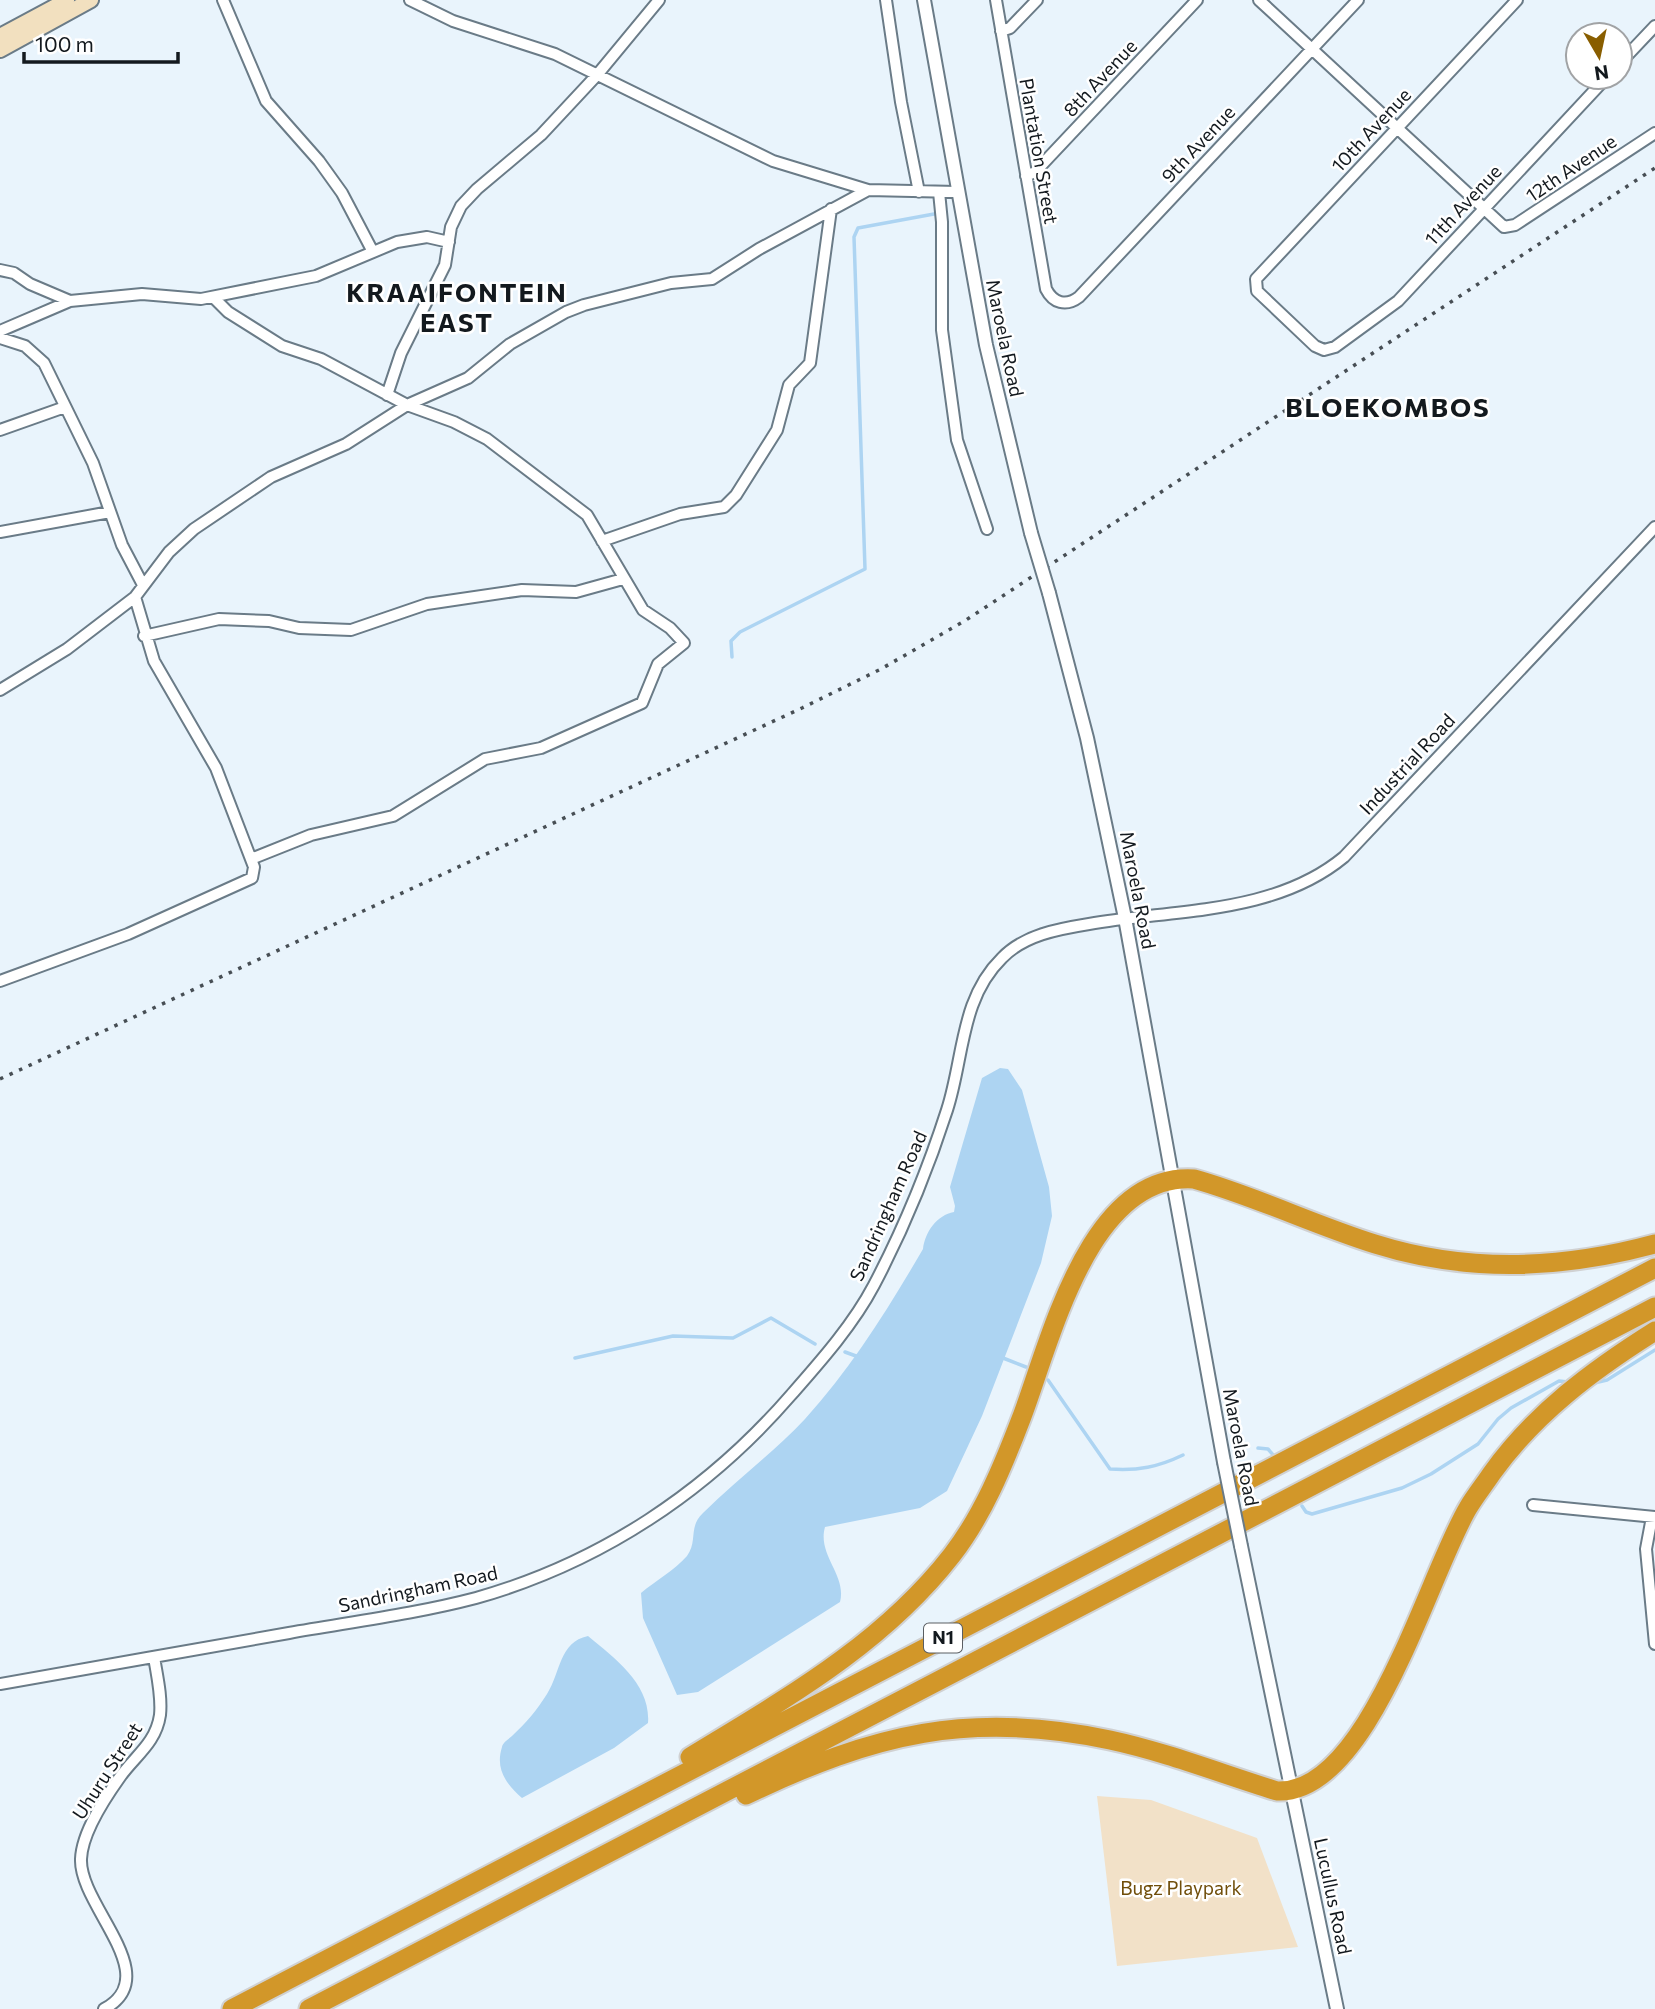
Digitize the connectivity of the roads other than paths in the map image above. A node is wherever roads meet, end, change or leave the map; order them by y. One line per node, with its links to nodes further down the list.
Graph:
1 (67, 0): 16 (main road)
2 (92, 0): 18 (main road)
3 (223, 0): 32 (street)
4 (410, 0): 20 (street)
5 (659, 0): 20 (street)
6 (886, 0): 26 (street)
7 (924, 0): 28 (street, Maroela Road)
8 (996, 0): 15 (street, Plantation Street)
9 (1037, 0): 15 (street)
10 (1196, 0): 24 (street, 8th Avenue)
11 (1259, 0): 19 (street)
12 (1358, 0): 19 (street, 9th Avenue)
13 (1517, 0): 22 (street, 10th Avenue)
14 (1655, 26): 17 (street)
15 (1001, 31): 24 (street, Plantation Street)
16 (0, 36)
17 (1634, 48)
18 (0, 50)
19 (1312, 50): 22 (street); 36 (street, 9th Avenue)
20 (597, 75): 25 (street); 31 (street)
21 (1594, 91): 30 (street, 11th Avenue)
22 (1397, 129): 30 (street); 39 (street, 10th Avenue)
23 (1655, 133): 30 (street, 12th Avenue)
24 (1026, 176): 36 (street, Plantation Street)
25 (867, 190): 26 (street); 29 (street)
26 (919, 191): 27 (street)
27 (939, 192): 28 (street); 46 (street)
28 (957, 192): 55 (street, Maroela Road, bridge)
29 (831, 209): 41 (street); 48 (street)
30 (1483, 209): 39 (street, 11th Avenue)
31 (449, 242): 32 (street); 40 (street)
32 (373, 252): 34 (street)
33 (0, 270): 35 (street)
34 (213, 297): 35 (street); 40 (street)
35 (70, 301): 37 (street)
36 (1059, 302)
37 (0, 331)
38 (0, 338): 42 (street)
39 (1335, 347)
40 (387, 395): 41 (street)
41 (407, 405): 48 (street); 50 (street)
42 (65, 407): 43 (street); 44 (street)
43 (0, 430)
44 (110, 512): 47 (street); 50 (street)
45 (1655, 527): 55 (street, Industrial Road)
46 (987, 529)
47 (0, 532)
48 (602, 541): 49 (street)
49 (623, 579): 52 (street); 54 (street)
50 (143, 585): 51 (street)
51 (135, 597): 52 (street); 53 (street)
52 (144, 636): 54 (street)
53 (0, 690)
54 (251, 859): 56 (street)
55 (1125, 918): 57 (street, Maroela Road); 65 (street, Sandringham Road)
56 (0, 981)
57 (1171, 1177): 58 (highway); 67 (street, Maroela Road, bridge); 68 (highway)
58 (1655, 1244)
59 (1655, 1268): 68 (highway, N1)
60 (1655, 1307): 69 (highway, N1)
61 (1655, 1331): 67 (highway)
62 (1533, 1506): 63 (street)
63 (1654, 1517): 64 (street)
64 (1655, 1644)
65 (153, 1657): 66 (street, Sandringham Road); 70 (street, Uhuru Street)
66 (0, 1684)
67 (1293, 1791): 69 (highway); 73 (street, Lucullus Road)
68 (483, 1878): 71 (highway, N1)
69 (481, 1919): 72 (highway, N1)
70 (104, 2009)
71 (232, 2009)
72 (309, 2009)
73 (1337, 2009)

